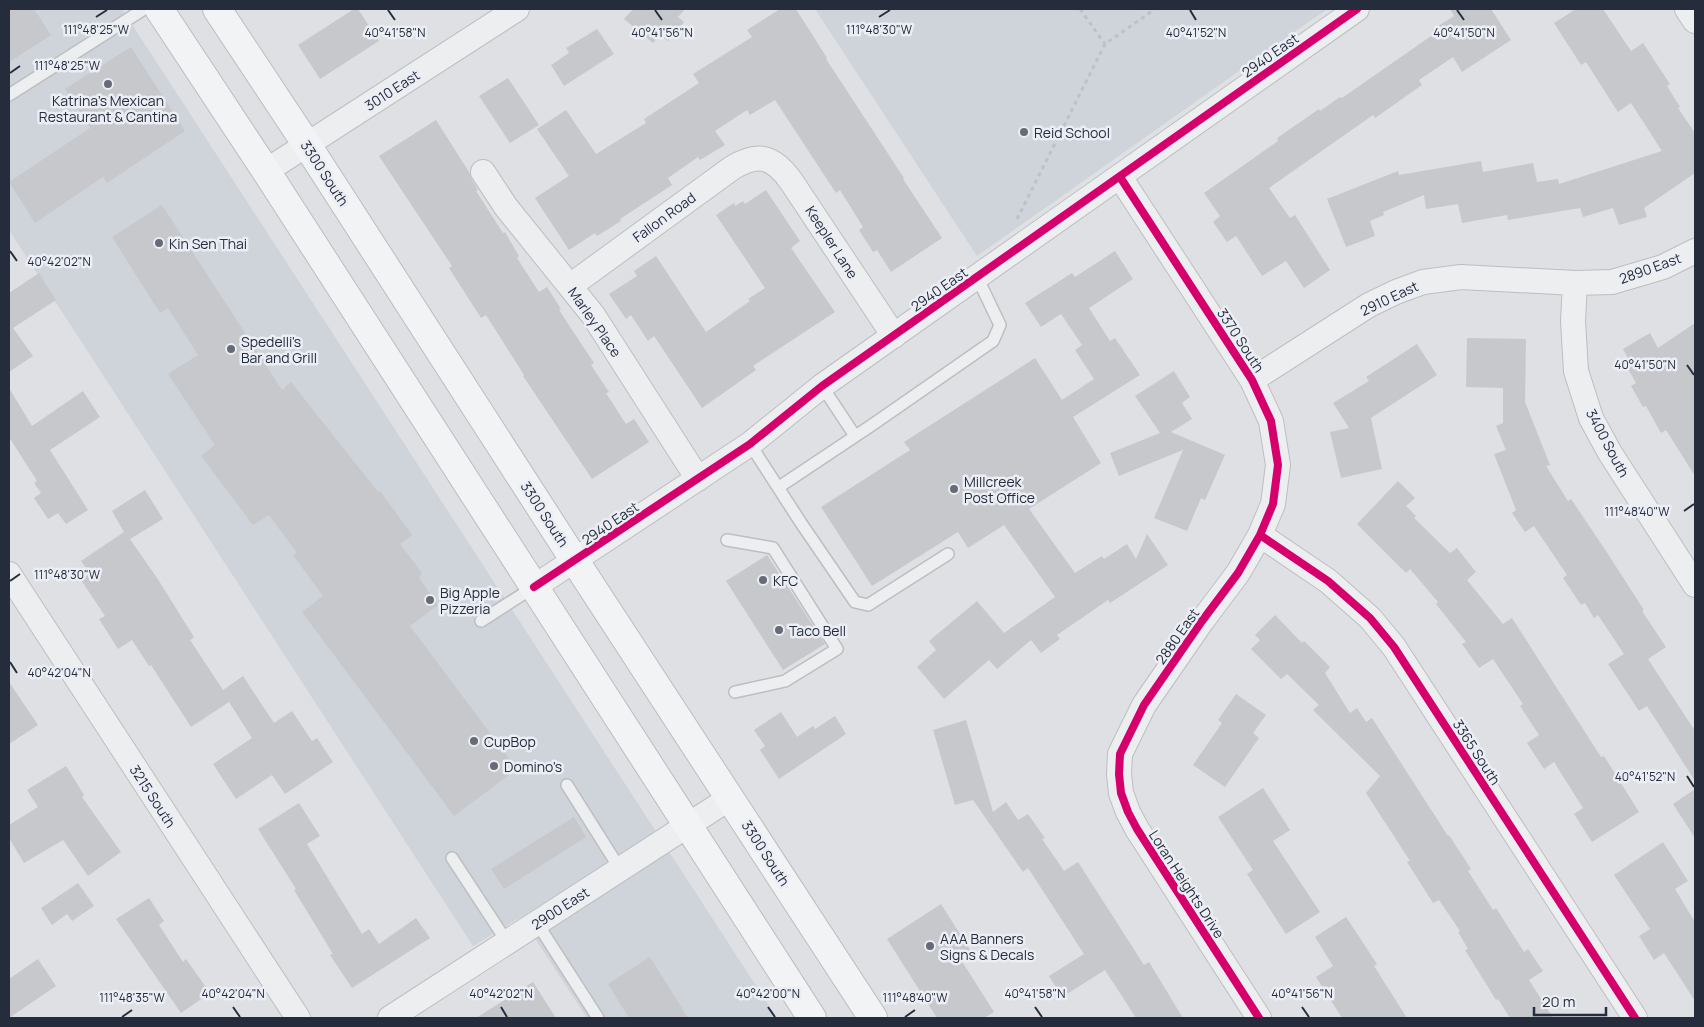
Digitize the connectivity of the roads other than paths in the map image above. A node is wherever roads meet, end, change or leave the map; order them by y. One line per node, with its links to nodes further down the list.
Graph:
1 (144, 9): 8 (lane)
2 (159, 9): 11 (main road)
3 (217, 9): 9 (main road, 3300 South)
4 (517, 9): 9 (street, 3010 East)
5 (1358, 9): 13 (street, 2940 East)
6 (1687, 9): 7 (street)
7 (1695, 21)
8 (9, 95)
9 (307, 145): 11 (street, 3010 East); 28 (main road, 3300 South)
10 (762, 158): 17 (street, Fallon Road); 18 (street, Keepler Lane)
11 (266, 171): 31 (main road)
12 (483, 172): 17 (street, Marley Place)
13 (1120, 177): 15 (street, 2940 East); 19 (street, 3370 South)
14 (1695, 251): 16 (street, 2890 East)
15 (977, 277): 18 (street, 2940 East); 21 (lane)
16 (1575, 283): 19 (street, 2910 East); 30 (street, 3400 South)
17 (570, 286): 23 (street, Marley Place)
18 (894, 336): 20 (street, 2940 East)
19 (1252, 380): 25 (street, 3370 South)
20 (822, 386): 21 (lane); 22 (street, 2940 East)
21 (855, 436): 24 (lane)
22 (750, 444): 23 (street, 2940 East); 24 (lane)
23 (698, 479): 28 (street, 2940 East)
24 (779, 487): 27 (lane)
25 (1260, 535): 34 (street, 2880 East); 48 (street, 3365 South)
26 (727, 540): 33 (lane)
27 (948, 554)
28 (575, 562): 31 (street, 2940 East); 36 (main road, 3300 South)
29 (9, 574): 42 (street, 3215 South)
30 (1695, 585)
31 (534, 587): 32 (lane); 37 (main road)
32 (481, 621)
33 (735, 692)
34 (1120, 754): 47 (street, Loran Heights Drive)
35 (567, 784): 39 (lane)
36 (730, 798): 37 (street, 2900 East); 46 (main road, 3300 South)
37 (687, 826): 39 (street, 2900 East); 45 (main road)
38 (452, 858): 41 (lane)
39 (620, 869): 40 (street, 2900 East)
40 (537, 923): 41 (street, 2900 East); 44 (lane)
41 (507, 942): 43 (street, 2900 East)
42 (298, 1018)
43 (390, 1018)
44 (598, 1018)
45 (812, 1018)
46 (873, 1018)
47 (1259, 1018)
48 (1636, 1018)

